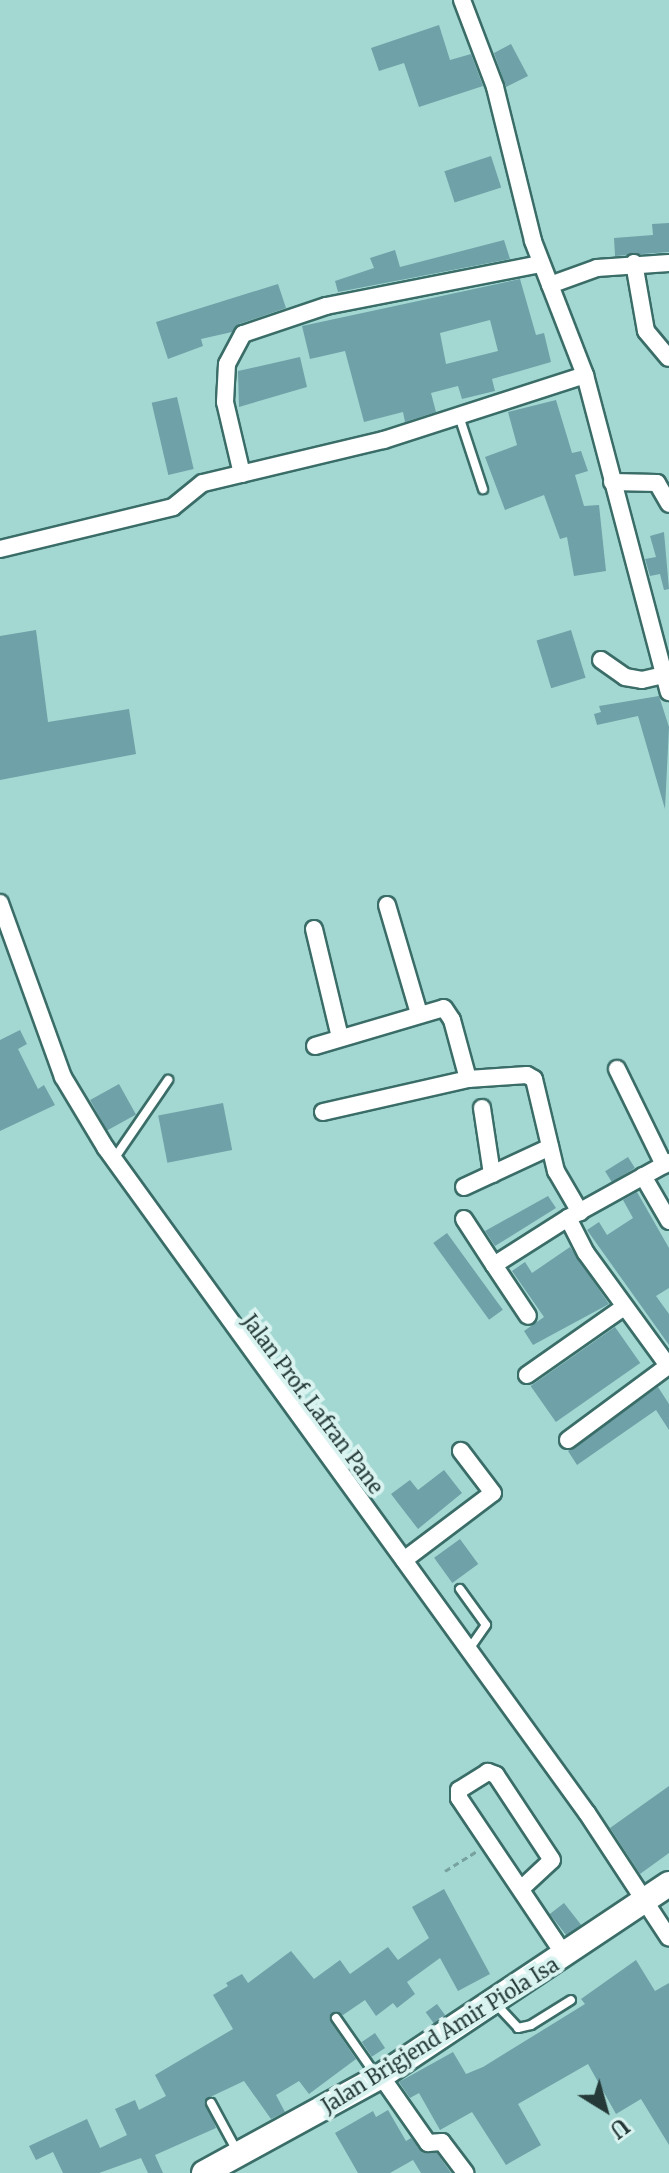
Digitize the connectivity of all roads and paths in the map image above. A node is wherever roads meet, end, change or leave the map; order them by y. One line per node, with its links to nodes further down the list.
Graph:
1 (462, 0): 4 (street)
2 (634, 263): 3 (street); 5 (street); 6 (street)
3 (669, 263)
4 (541, 264): 5 (street); 9 (street)
5 (550, 285): 7 (street)
6 (669, 358)
7 (585, 375): 8 (street); 10 (street)
8 (459, 415): 9 (street); 11 (lane)
9 (242, 474): 13 (street)
10 (612, 482): 12 (street); 15 (street)
11 (483, 489)
12 (669, 504)
13 (0, 549)
14 (601, 660): 15 (street)
15 (663, 675): 16 (street)
16 (669, 692)
17 (0, 903): 29 (street, Jalan Prof. Lafran Pane)
18 (387, 905): 20 (street)
19 (314, 929): 21 (street)
20 (419, 1014): 21 (street); 24 (street)
21 (340, 1037): 22 (street)
22 (315, 1046)
23 (617, 1069): 30 (street)
24 (468, 1079): 27 (street); 28 (street)
25 (168, 1080): 29 (lane)
26 (482, 1108): 31 (street)
27 (323, 1112)
28 (550, 1147): 31 (street); 34 (street)
29 (114, 1160): 44 (street, Jalan Prof. Lafran Pane)
30 (666, 1163): 32 (street)
31 (492, 1174): 33 (street)
32 (643, 1176): 34 (street); 36 (street)
33 (464, 1187)
34 (574, 1215): 37 (street); 38 (street)
35 (464, 1219): 37 (street)
36 (669, 1221)
37 (494, 1265): 39 (street)
38 (624, 1307): 40 (street); 41 (street)
39 (528, 1316)
40 (669, 1367): 42 (street)
41 (527, 1375)
42 (568, 1440)
43 (461, 1451): 44 (street)
44 (404, 1560): 46 (street, Jalan Prof. Lafran Pane)
45 (460, 1589): 46 (lane)
46 (468, 1650): 51 (street, Jalan Prof. Lafran Pane)
47 (490, 1842): 48 (path); 50 (street); 50 (street)
48 (445, 1871)
49 (669, 1884): 51 (main road, Jalan Brigjend Amir Piola Isa)
50 (521, 1889): 53 (street)
51 (645, 1900): 52 (street, Jalan Prof. Lafran Pane); 53 (main road, Jalan Brigjend Amir Piola Isa)
52 (669, 1938)
53 (565, 1956): 55 (main road, Jalan Brigjend Amir Piola Isa)
54 (571, 2000): 55 (lane)
55 (495, 2003): 57 (main road, Jalan Brigjend Amir Piola Isa)
56 (336, 2018): 57 (lane)
57 (380, 2077): 59 (main road, Jalan Brigjend Amir Piola Isa); 61 (street)
58 (211, 2103): 59 (lane)
59 (239, 2155): 60 (main road, Jalan Brigjend Amir Piola Isa)
60 (204, 2173)
61 (465, 2173)

